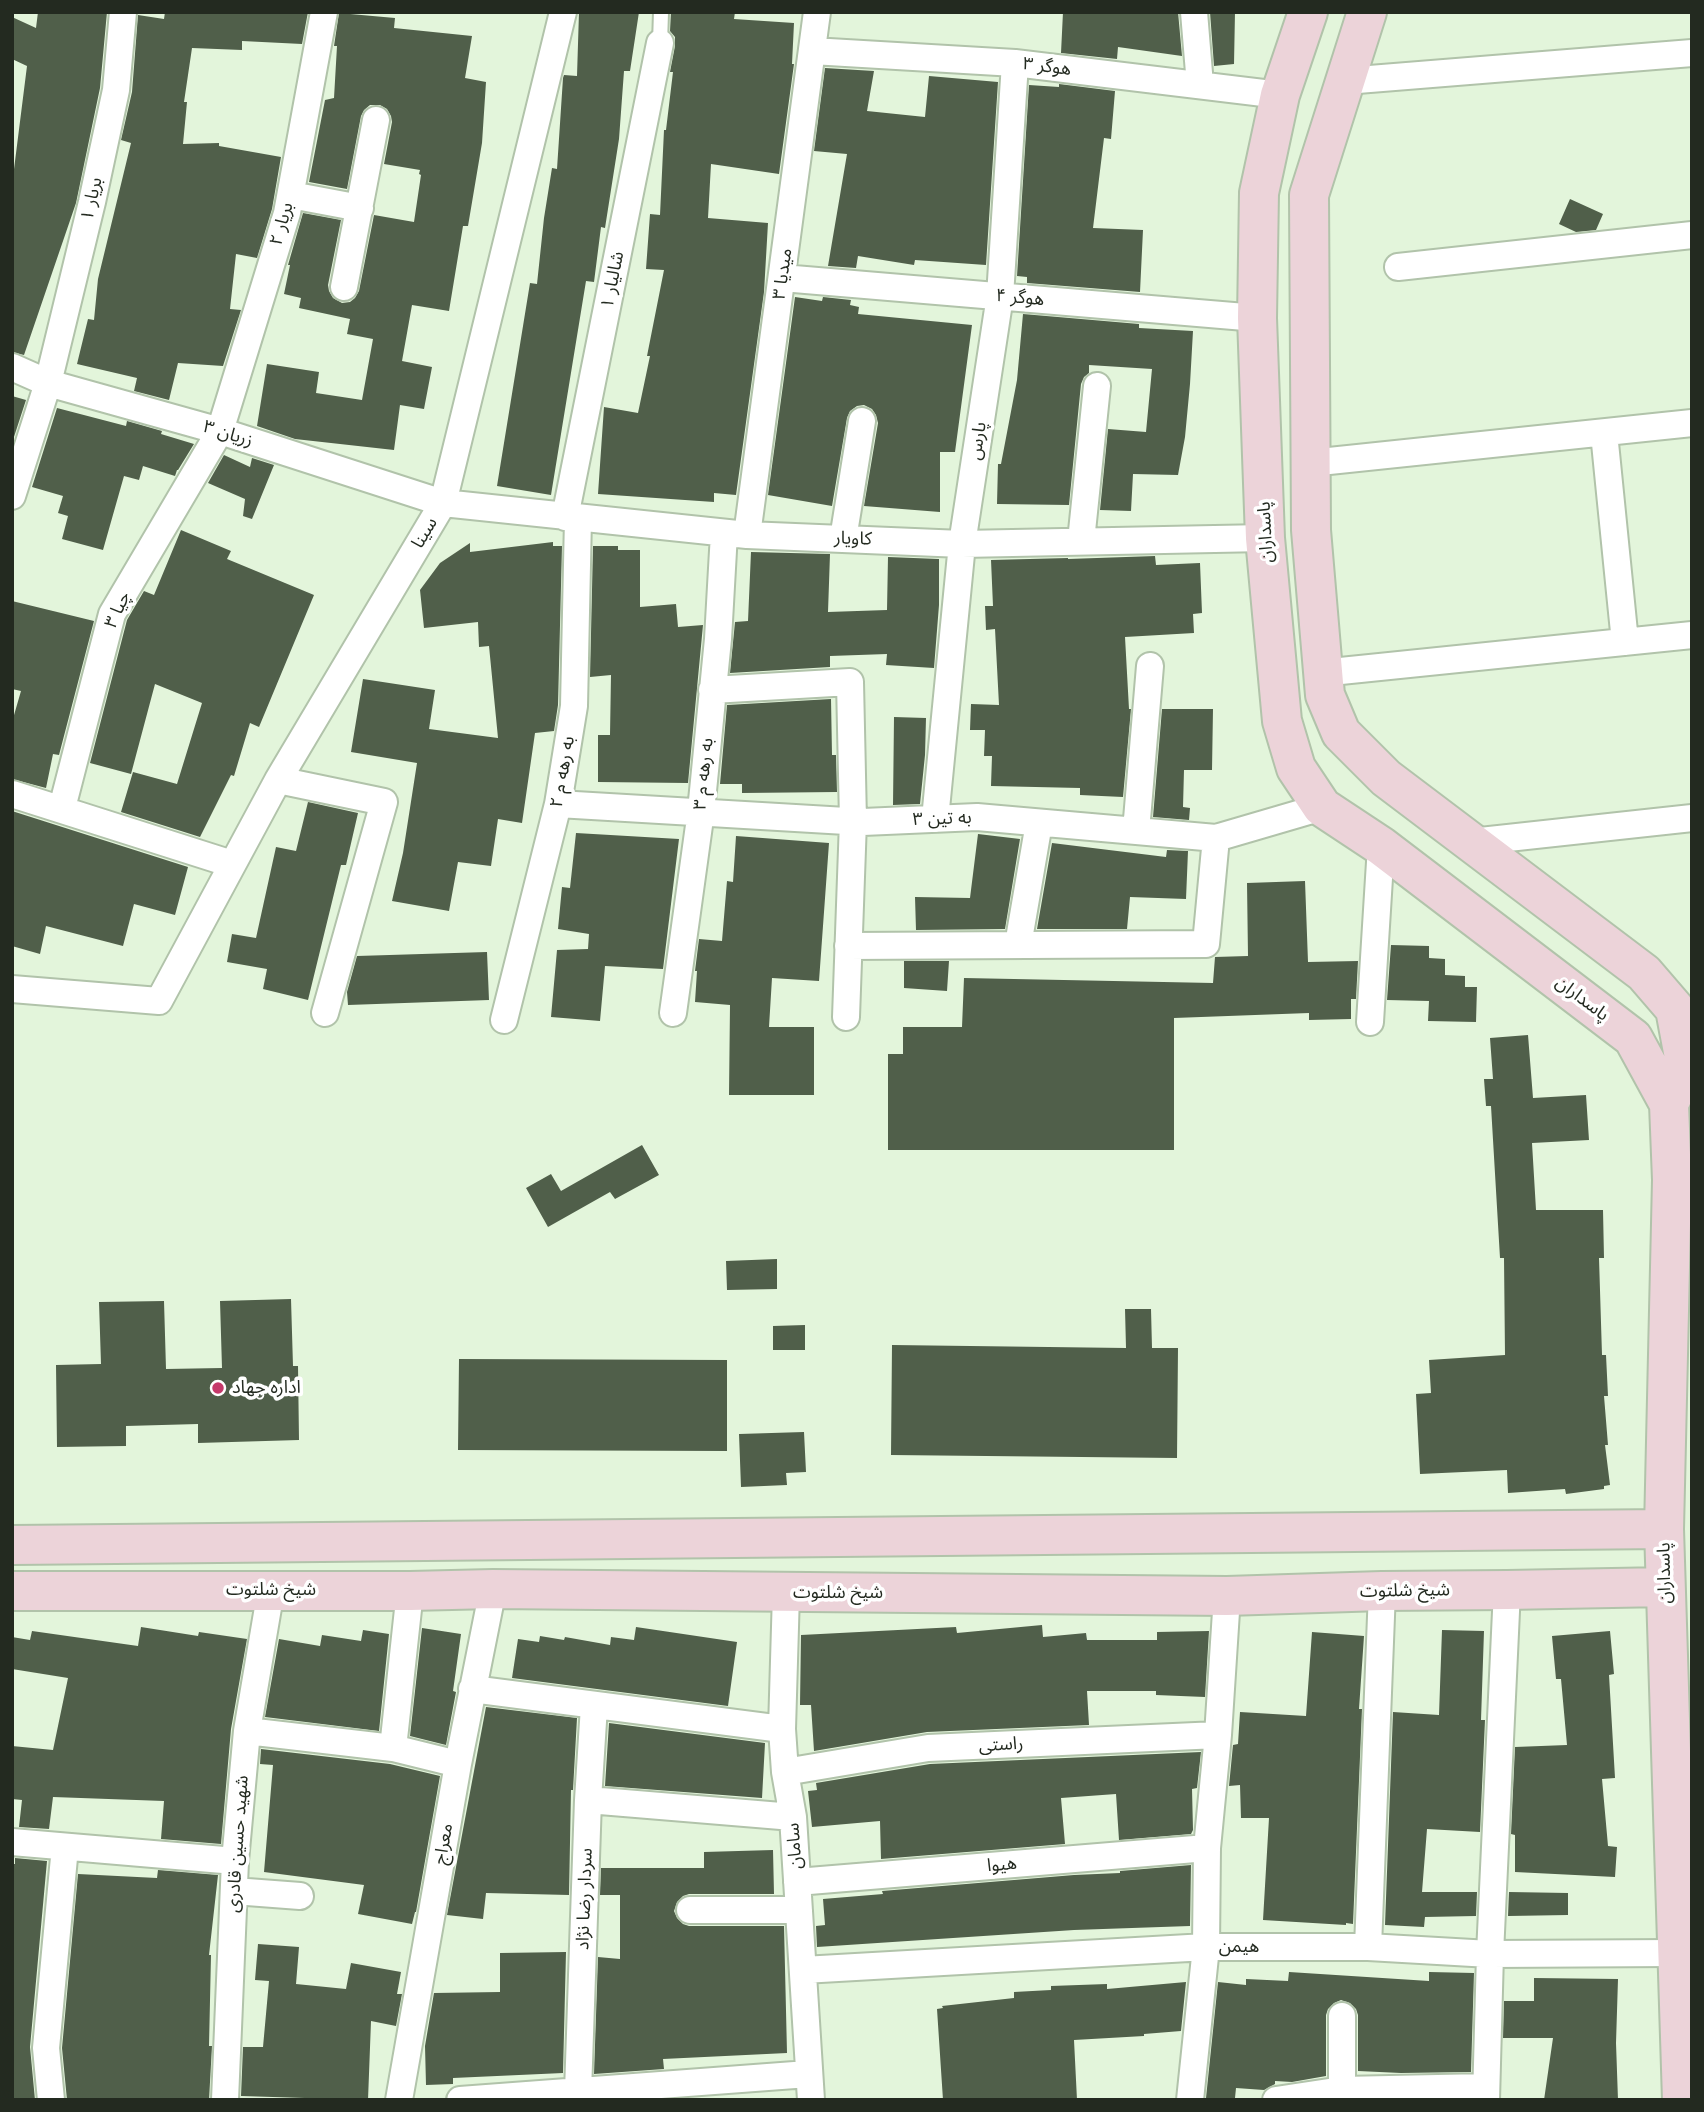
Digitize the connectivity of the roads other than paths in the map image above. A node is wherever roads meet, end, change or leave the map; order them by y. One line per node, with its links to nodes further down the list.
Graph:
1 (123, 12): 26 (street, بریار ۱)
2 (324, 12): 17 (street, بریار ۲)
3 (563, 12): 34 (street, سینا)
4 (662, 12): 9 (lane)
5 (817, 12): 10 (street, میدیا ۳)
6 (1194, 12): 14 (street)
7 (1308, 12): 15 (main road, پاسداران)
8 (1367, 12): 13 (main road)
9 (660, 43): 35 (street, شالیار ۱)
10 (812, 51): 12 (street, هوگر ۳); 21 (street, میدیا ۳)
11 (1692, 53): 13 (street)
12 (1015, 63): 14 (street, هوگر ۳); 23 (street, پارس)
13 (1345, 81): 32 (main road)
14 (1200, 85): 15 (street, هوگر ۳)
15 (1280, 96): 24 (main road, پاسداران)
16 (376, 120): 18 (street)
17 (291, 195): 18 (street); 30 (street, بریار ۲)
18 (360, 208): 22 (street)
19 (1692, 235): 20 (street)
20 (1398, 267)
21 (782, 278): 23 (street, هوگر ۴); 36 (street, میدیا ۳)
22 (344, 287)
23 (1000, 296): 24 (street, هوگر ۴); 40 (street, پارس)
24 (1257, 318): 37 (main road, پاسداران)
25 (12, 367): 26 (street, زریان ۳)
26 (48, 383): 30 (street, زریان ۳); 33 (street, بریار ۱)
27 (1097, 386): 39 (street)
28 (862, 421): 38 (street)
29 (1692, 423): 31 (street)
30 (220, 431): 34 (street, زریان ۳); 50 (street, چیا ۳)
31 (1604, 433): 32 (street); 42 (street)
32 (1310, 463): 44 (main road)
33 (12, 496)
34 (443, 503): 35 (street, کاویار); 46 (street, سینا)
35 (572, 517): 36 (street, کاویار); 48 (street, به رهه م ۲)
36 (735, 534): 38 (street, کاویار); 45 (street, به رهه م ۳)
37 (1265, 538): 39 (street, کاویار); 49 (main road, پاسداران)
38 (843, 539): 40 (street, کاویار)
39 (1081, 541): 40 (street, کاویار)
40 (962, 544): 53 (street, پارس)
41 (1692, 635): 42 (street)
42 (1625, 642): 44 (street)
43 (1150, 666): 56 (street)
44 (1321, 673): 58 (main road)
45 (712, 690): 51 (street, به رهه م ۳); 54 (street)
46 (278, 780): 60 (street, سینا); 64 (street)
47 (12, 794): 50 (street)
48 (558, 804): 51 (street, به تین ۳); 67 (street, به رهه م ۲)
49 (1322, 807): 57 (street, به تین ۳); 59 (main road, پاسداران)
50 (62, 808): 60 (street)
51 (701, 811): 54 (street, به تین ۳); 65 (street, به رهه م ۳)
52 (1692, 818): 58 (street)
53 (935, 819): 54 (street, به تین ۳); 55 (street, به تین ۳)
54 (852, 821): 62 (street)
55 (1039, 822): 56 (street, به تین ۳); 61 (street)
56 (1136, 831): 57 (street, به تین ۳)
57 (1216, 838): 61 (street)
58 (1471, 842): 69 (main road)
59 (1381, 846): 68 (street); 69 (main road, پاسداران)
60 (233, 864): 63 (street, سینا)
61 (1018, 945): 62 (street)
62 (848, 946): 66 (street)
63 (12, 989)
64 (325, 1013)
65 (673, 1013)
66 (846, 1017)
67 (504, 1020)
68 (1370, 1021)
69 (1680, 1109): 70 (main road, پاسداران)
70 (1664, 1529): 71 (main road); 72 (main road, پاسداران)
71 (12, 1545)
72 (1665, 1587): 75 (main road, شیخ شلتوت); 102 (main road, پاسداران)
73 (493, 1589): 77 (main road, شیخ شلتوت); 79 (main road, شیخ شلتوت); 81 (street, معراج)
74 (271, 1590): 76 (main road, شیخ شلتوت); 77 (main road, شیخ شلتوت); 84 (street, شهید حسین قادری)
75 (1507, 1590): 78 (main road, شیخ شلتوت); 103 (street)
76 (12, 1591)
77 (410, 1591): 86 (street)
78 (1382, 1591): 80 (main road, شیخ شلتوت); 101 (street)
79 (786, 1593): 80 (main road, شیخ شلتوت); 83 (street, سامان)
80 (1227, 1596): 85 (street)
81 (472, 1689): 82 (street); 87 (street, معراج)
82 (594, 1706): 83 (street); 89 (street, سردار رضا نژاد)
83 (782, 1729): 88 (street, سامان)
84 (247, 1731): 86 (street); 94 (street, شهید حسین قادری)
85 (1218, 1734): 88 (street, راستی); 93 (street)
86 (393, 1748): 87 (street)
87 (458, 1764): 114 (street, معراج)
88 (785, 1772): 90 (street, سامان)
89 (588, 1800): 90 (street); 108 (street, سردار رضا نژاد)
90 (793, 1817): 95 (street, سامان)
91 (12, 1842): 92 (street)
92 (65, 1847): 94 (street); 112 (street)
93 (1207, 1848): 95 (street, هیوا); 100 (street)
94 (235, 1861): 96 (street, شهید حسین قادری)
95 (797, 1882): 99 (street, سامان)
96 (234, 1891): 97 (street); 113 (street, شهید حسین قادری)
97 (300, 1896)
98 (690, 1910): 99 (street)
99 (799, 1910): 104 (street, سامان)
100 (1206, 1947): 101 (street, هیمن); 104 (street, هیمن); 116 (street)
101 (1368, 1947): 103 (street, هیمن)
102 (1676, 1953): 103 (street, هیمن); 118 (main road, پاسداران)
103 (1490, 1954): 109 (street)
104 (803, 1970): 106 (street, سامان)
105 (1342, 2016): 107 (street)
106 (810, 2087): 108 (street)
107 (1342, 2090): 109 (street); 110 (street)
108 (578, 2092): 111 (street)
109 (1486, 2094)
110 (1314, 2097): 117 (street)
111 (486, 2099): 115 (street)
112 (51, 2100)
113 (225, 2100)
114 (400, 2100)
115 (460, 2100)
116 (1190, 2100)
117 (1276, 2100)
118 (1682, 2100)

